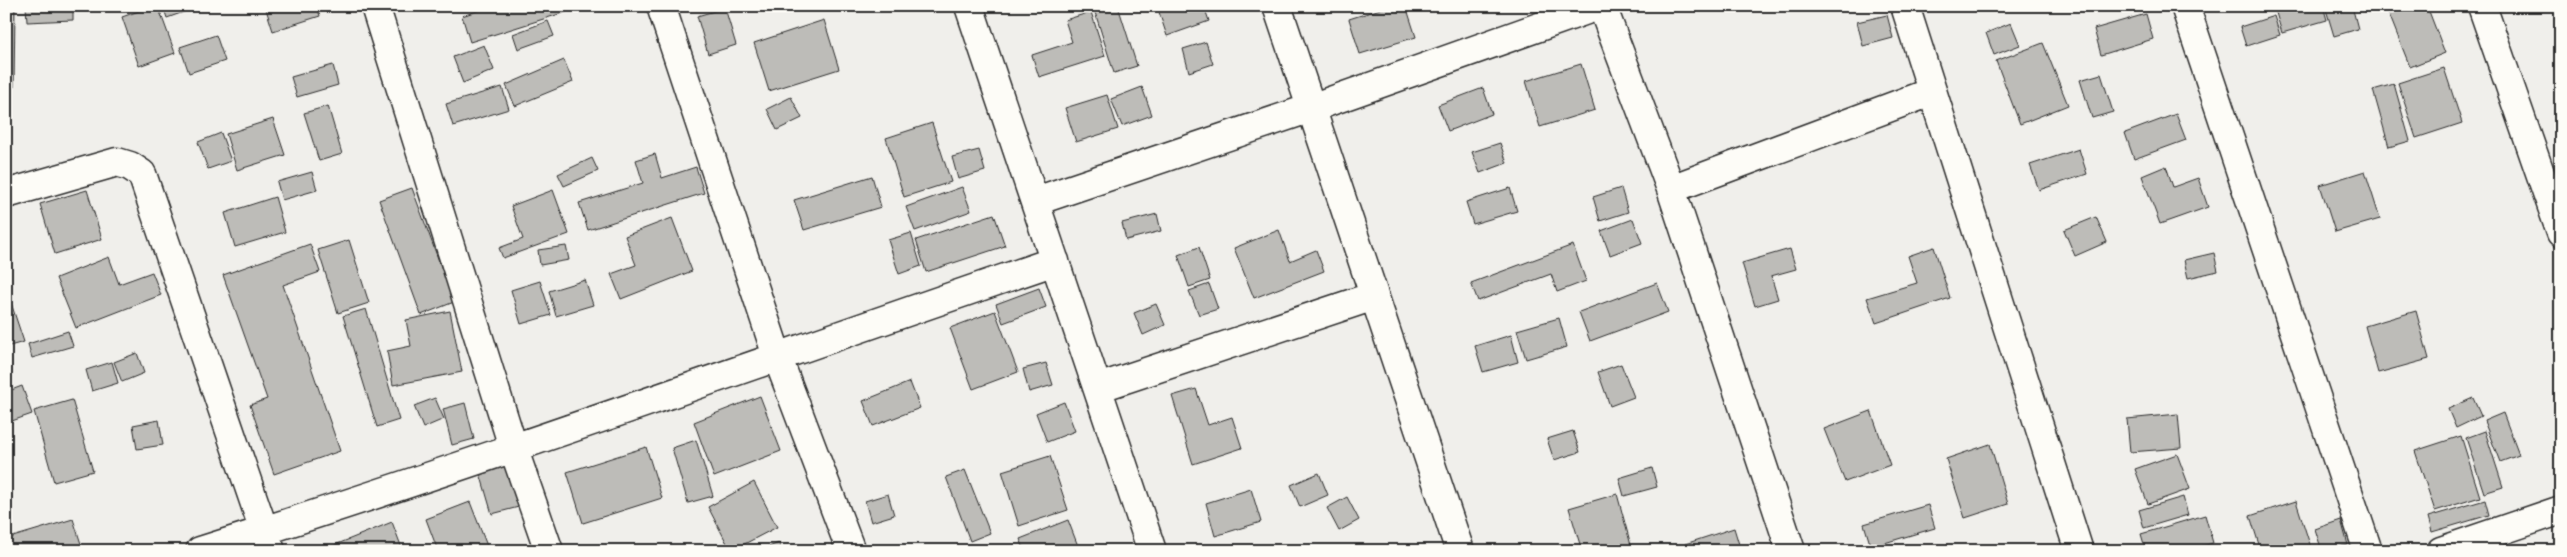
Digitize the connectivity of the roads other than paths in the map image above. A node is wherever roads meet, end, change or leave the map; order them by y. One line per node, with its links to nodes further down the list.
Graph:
1 (376, 6): 20 (street)
2 (661, 6): 18 (street)
3 (969, 6): 14 (street)
4 (1277, 6): 11 (street)
5 (1598, 6): 11 (street)
6 (1602, 6): 12 (street)
7 (1904, 6): 10 (street)
8 (2185, 6): 30 (street)
9 (2482, 6): 15 (street)
10 (1931, 92): 12 (street); 29 (street)
11 (1311, 108): 14 (street); 17 (street)
12 (1671, 189): 28 (street)
13 (6, 194): 22 (street)
14 (1036, 201): 16 (street)
15 (2561, 233)
16 (1054, 261): 18 (street); 19 (street)
17 (1374, 296): 19 (street); 27 (street)
18 (776, 356): 20 (street); 25 (street)
19 (1098, 388): 26 (street)
20 (514, 450): 22 (street); 24 (street)
21 (2561, 510): 31 (street)
22 (268, 541): 23 (street)
23 (200, 551)
24 (549, 551)
25 (851, 551)
26 (1152, 551)
27 (1460, 551)
28 (1791, 551)
29 (2079, 551)
30 (2368, 551)
31 (2441, 551)

